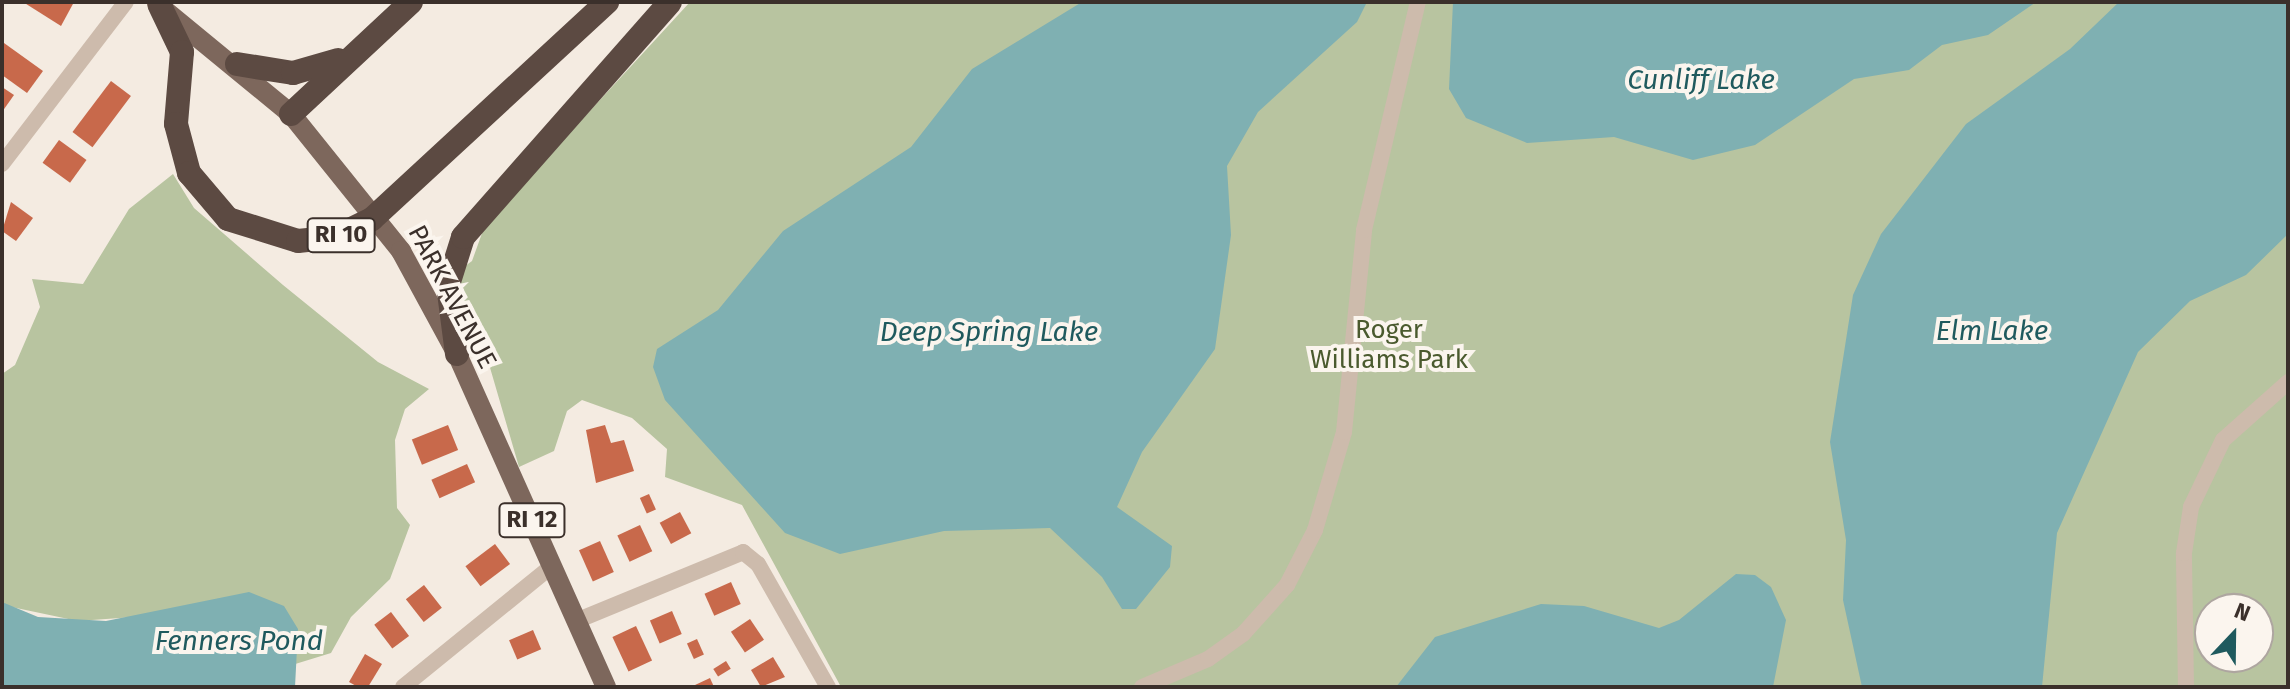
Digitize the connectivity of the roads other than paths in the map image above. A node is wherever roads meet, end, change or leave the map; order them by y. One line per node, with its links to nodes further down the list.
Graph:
1 (126, 2): 10 (street)
2 (411, 2): 7 (highway)
3 (607, 2): 6 (highway, RI 10)
4 (670, 2): 11 (highway)
5 (1418, 2): 18 (street)
6 (157, 4): 8 (main road, PARK AVENUE / RI 12)
7 (354, 51): 8 (highway); 9 (highway)
8 (237, 64): 9 (main road, PARK AVENUE / RI 12)
9 (291, 114): 11 (main road, PARK AVENUE / RI 12)
10 (2, 164)
11 (457, 354): 13 (main road, PARK AVENUE / RI 12)
12 (2288, 382): 19 (street)
13 (552, 566): 14 (main road, PARK AVENUE / RI 12); 15 (street)
14 (576, 621): 16 (main road, PARK AVENUE / RI 12); 17 (street)
15 (403, 687)
16 (606, 687)
17 (828, 687)
18 (1142, 687)
19 (2186, 687)

